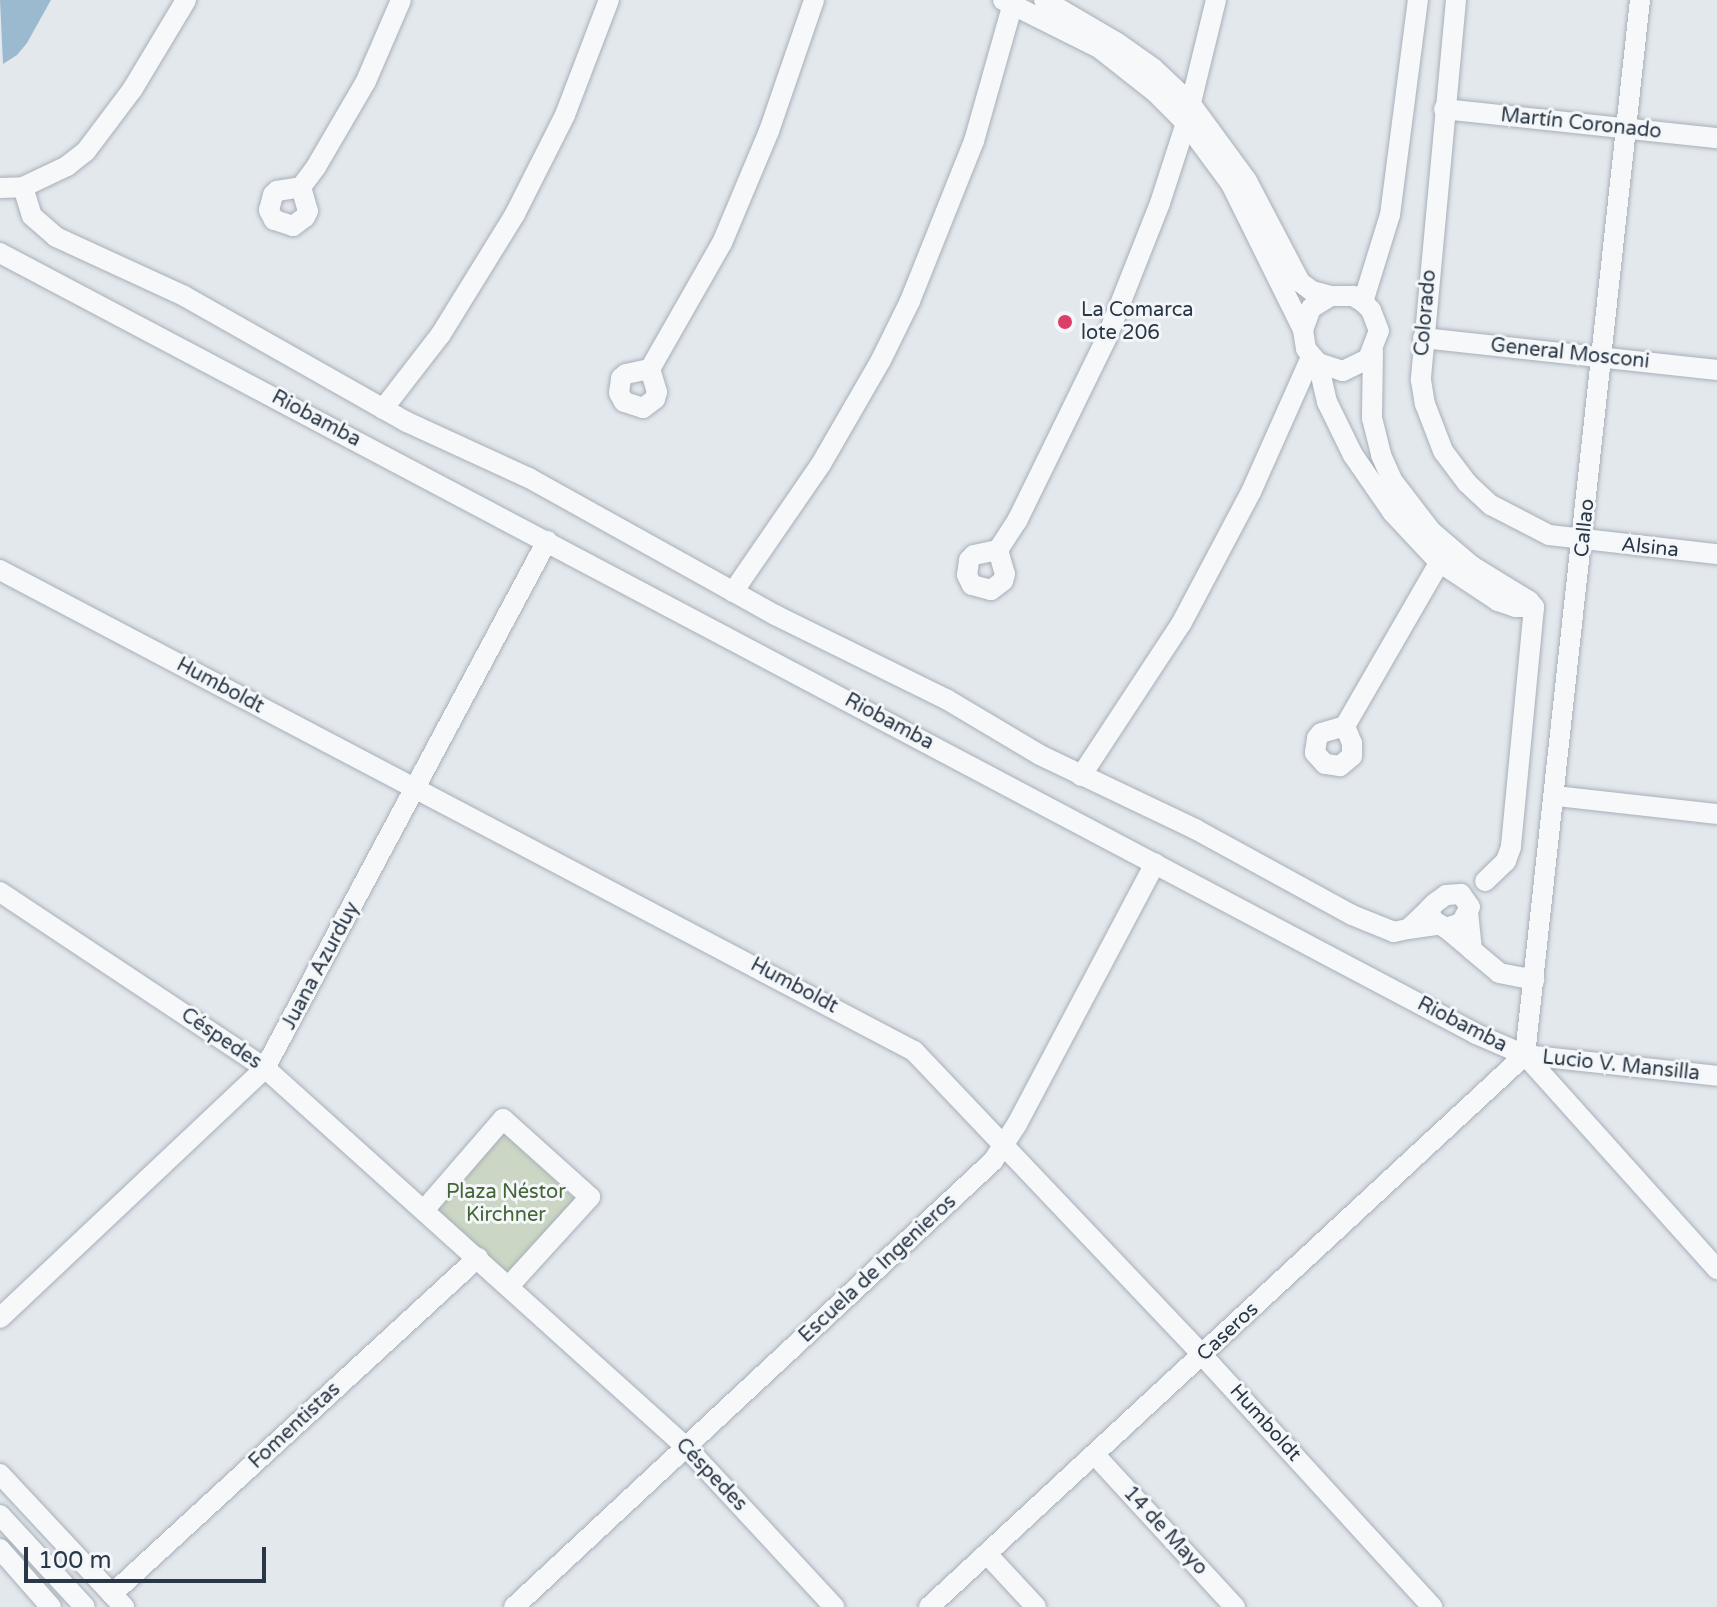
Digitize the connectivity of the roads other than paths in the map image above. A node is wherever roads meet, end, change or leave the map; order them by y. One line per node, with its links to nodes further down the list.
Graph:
1 (186, 0): 15 (street)
2 (401, 0): 16 (street)
3 (609, 0): 28 (street)
4 (814, 0): 26 (street)
5 (1044, 0): 12 (street)
6 (1216, 0): 12 (street)
7 (1418, 0): 20 (street)
8 (1456, 0): 11 (street, Colorado)
9 (1640, 0): 13 (street, Callao)
10 (1010, 1): 12 (street); 35 (street)
11 (1444, 109): 13 (street, Martín Coronado); 22 (street, Colorado)
12 (1188, 113): 19 (street); 21 (street); 31 (street)
13 (1627, 129): 14 (street, Martín Coronado); 24 (street, Callao)
14 (1717, 138)
15 (23, 187): 17 (street); 28 (street)
16 (301, 187)
17 (0, 188)
18 (0, 253): 29 (street, Riobamba)
19 (1331, 296): 20 (street); 21 (street)
20 (1363, 302): 23 (street)
21 (1303, 330): 25 (street)
22 (1423, 338): 24 (street, General Mosconi); 30 (street, Colorado)
23 (1373, 351): 25 (street); 32 (street)
24 (1603, 358): 27 (street, General Mosconi); 30 (street, Callao)
25 (1314, 360): 32 (street); 37 (street)
26 (650, 369)
27 (1717, 370)
28 (383, 409): 35 (street)
29 (547, 541): 38 (street, Juana Azurduy); 41 (street, Riobamba)
30 (1584, 541): 33 (street, Alsina); 39 (street, Callao)
31 (998, 550)
32 (1444, 554): 36 (street); 42 (street)
33 (1717, 554)
34 (0, 570): 38 (street, Humboldt)
35 (733, 592): 37 (street)
36 (1345, 726)
37 (1081, 776): 46 (street)
38 (415, 788): 50 (street, Juana Azurduy); 52 (street, Humboldt)
39 (1556, 796): 40 (street); 48 (street, Callao)
40 (1717, 814)
41 (1155, 863): 49 (street, Riobamba); 52 (street, Escuela de Ingenieros)
42 (1485, 881): 44 (street); 45 (street)
43 (0, 892): 50 (street, Céspedes)
44 (1454, 893): 45 (street); 46 (street)
45 (1469, 910): 46 (street); 47 (street)
46 (1437, 920): 47 (street)
47 (1472, 950): 48 (street)
48 (1534, 980): 49 (street, Callao)
49 (1525, 1055): 51 (street, Lucio V. Mansilla); 55 (street, Riobamba); 58 (street, Caseros)
50 (265, 1068): 53 (street, Céspedes); 57 (street, Juana Azurduy)
51 (1717, 1076)
52 (1006, 1145): 58 (street, Humboldt); 59 (street, Escuela de Ingenieros)
53 (425, 1209): 54 (street, Céspedes); 56 (street)
54 (478, 1258): 56 (street, Céspedes); 65 (street, Fomentistas)
55 (1717, 1269)
56 (509, 1286): 59 (street, Céspedes)
57 (0, 1318)
58 (1203, 1356): 60 (street, Caseros); 73 (street, Humboldt)
59 (687, 1448): 68 (street, Escuela de Ingenieros); 69 (street, Céspedes)
60 (1095, 1455): 64 (street, Caseros); 72 (street, 14 de Mayo)
61 (0, 1474): 65 (street)
62 (0, 1515): 67 (street)
63 (0, 1549): 66 (street)
64 (987, 1554): 70 (street, Caseros); 71 (street)
65 (118, 1600)
66 (51, 1607)
67 (85, 1607)
68 (514, 1607)
69 (834, 1607)
70 (929, 1607)
71 (1036, 1607)
72 (1235, 1607)
73 (1432, 1607)

